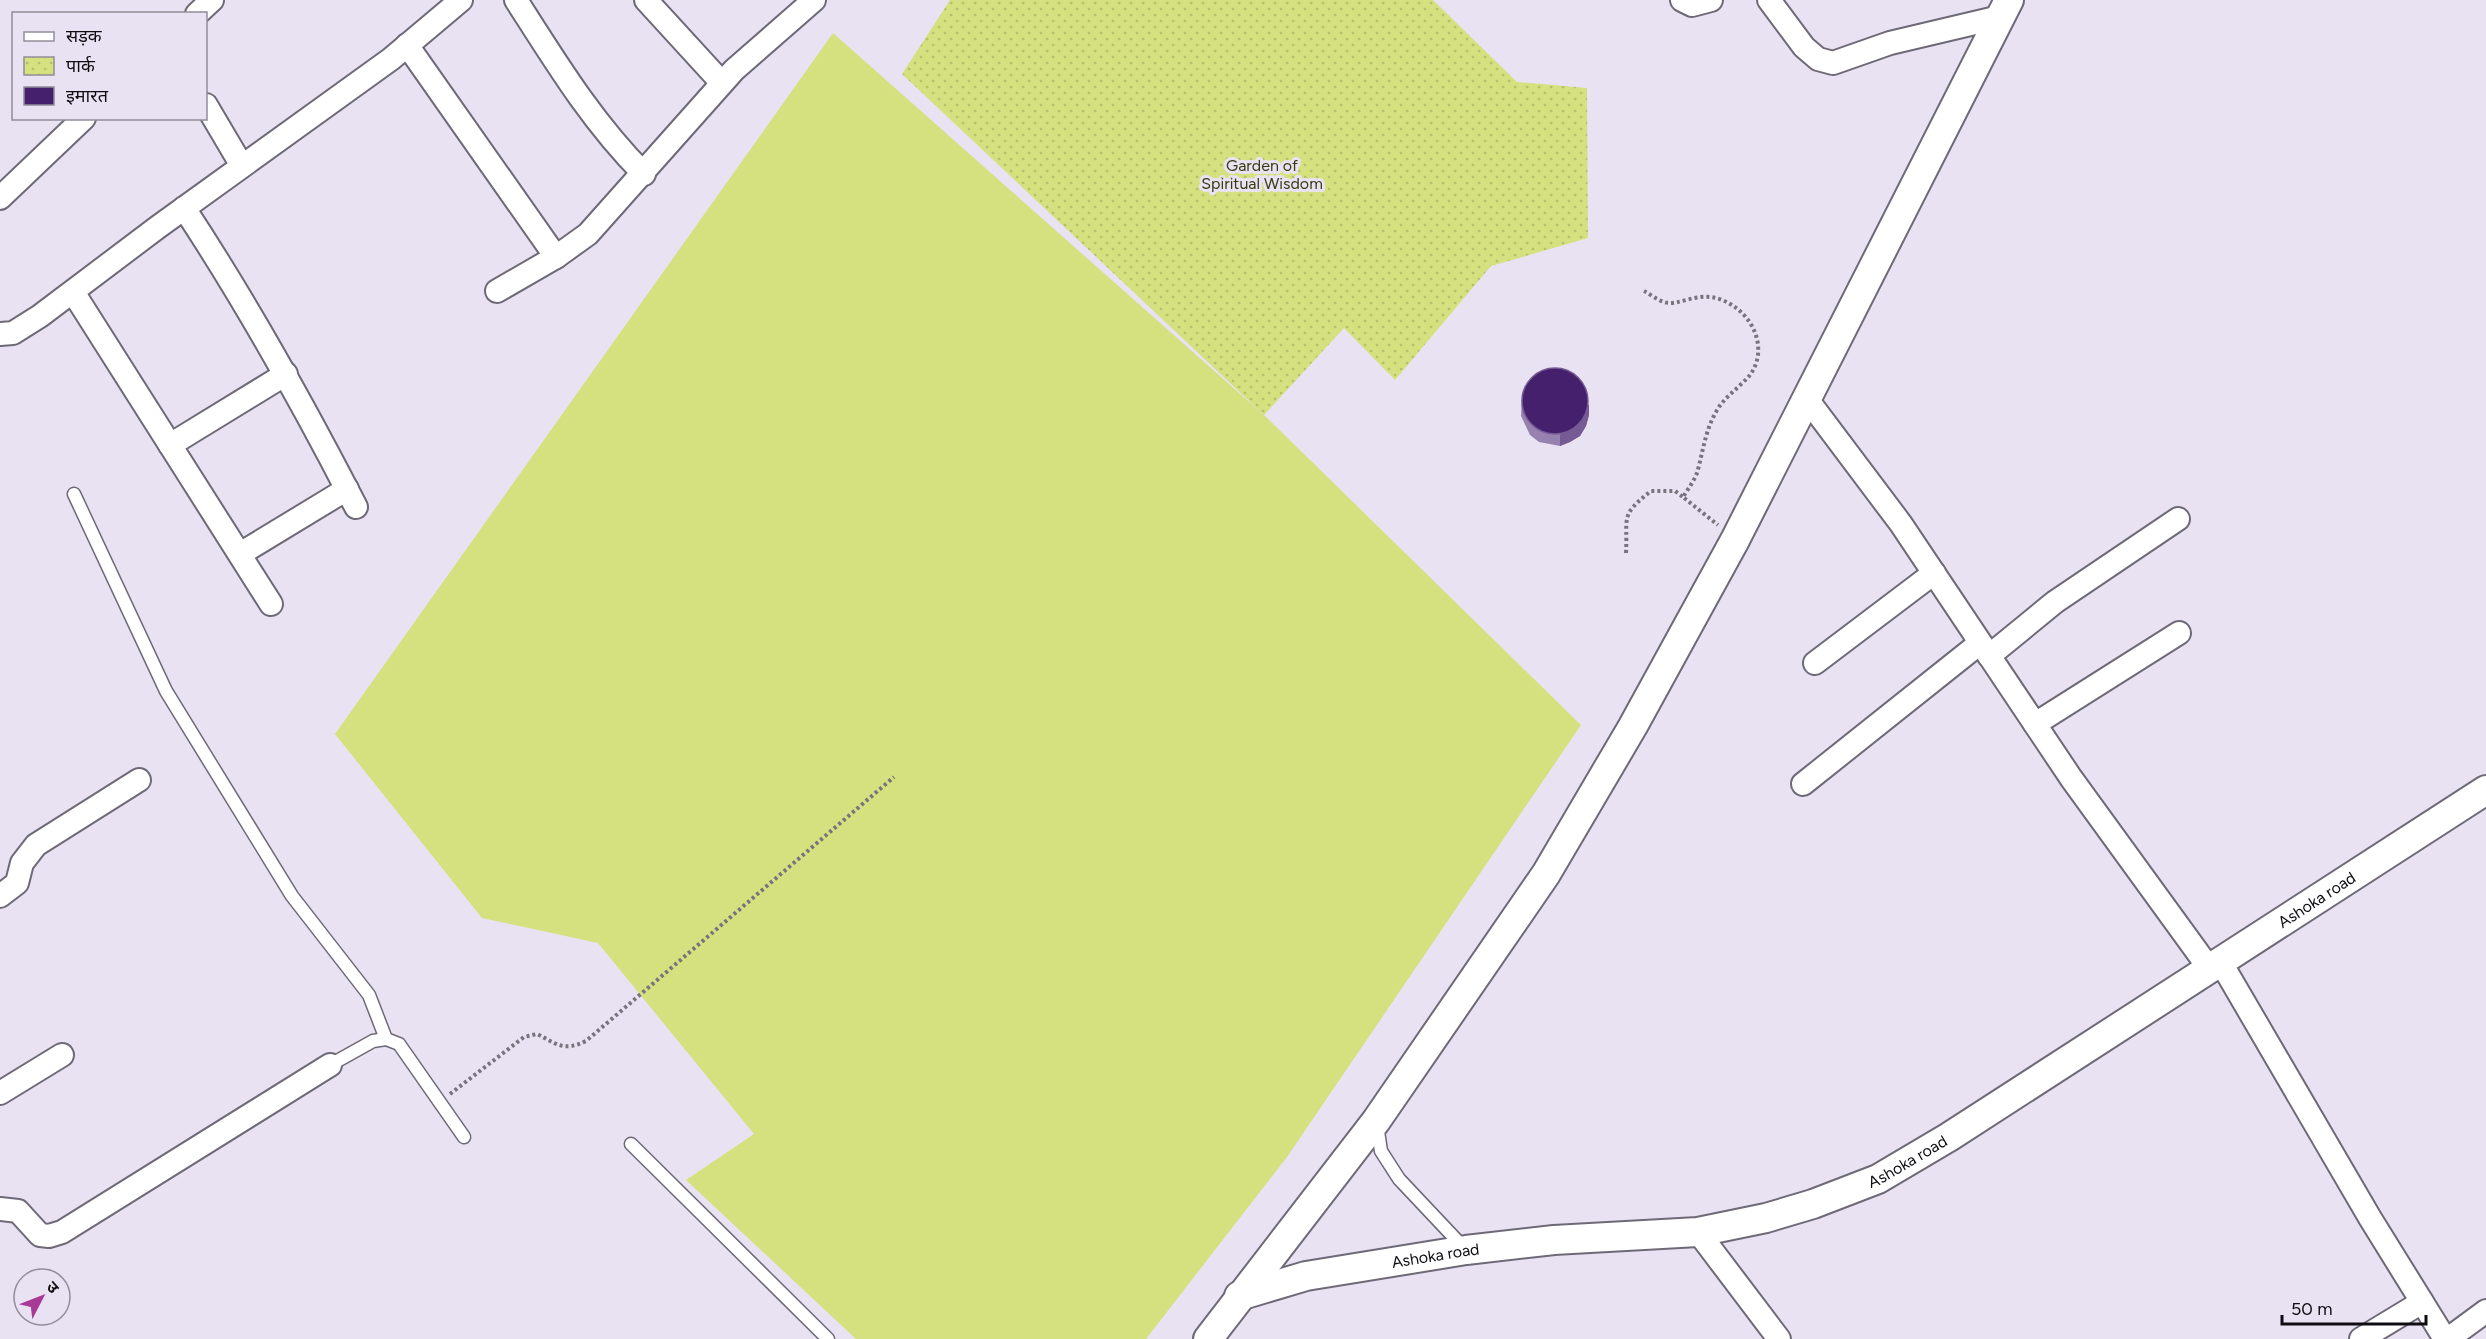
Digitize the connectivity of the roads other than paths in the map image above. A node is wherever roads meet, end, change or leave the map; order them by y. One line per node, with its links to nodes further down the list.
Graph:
1 (212, 0): 10 (street)
2 (460, 0): 11 (street)
3 (516, 0): 16 (street)
4 (646, 0): 12 (street)
5 (812, 0): 12 (street)
6 (1682, 0): 7 (street)
7 (1711, 0)
8 (1769, 0): 9 (street)
9 (2005, 9): 24 (street)
10 (199, 12)
11 (407, 45): 15 (street); 19 (street)
12 (722, 83): 16 (street)
13 (207, 107): 15 (street)
14 (82, 120): 17 (street)
15 (242, 166): 18 (street)
16 (644, 174): 19 (street)
17 (0, 198)
18 (184, 208): 21 (street); 23 (street)
19 (556, 257): 20 (street)
20 (496, 291)
21 (73, 292): 22 (street); 25 (street)
22 (0, 334)
23 (286, 374): 25 (street); 28 (street)
24 (1807, 399): 29 (street); 44 (street)
25 (170, 445): 28 (street)
26 (74, 494): 40 (lane)
27 (2178, 519): 32 (street)
28 (240, 554): 30 (street)
29 (1934, 573): 32 (street); 33 (street)
30 (271, 604)
31 (2179, 633): 34 (street)
32 (1985, 650): 34 (street); 36 (street)
33 (1815, 663)
34 (2035, 724): 39 (street)
35 (139, 780): 38 (street)
36 (1803, 783)
37 (2486, 790): 39 (street, Ashoka road)
38 (0, 896)
39 (2215, 965): 48 (street, Ashoka road); 51 (street)
40 (386, 1039): 42 (lane); 45 (lane)
41 (62, 1055): 43 (street)
42 (330, 1065): 47 (street)
43 (0, 1093)
44 (1376, 1120): 49 (lane); 50 (street)
45 (464, 1137)
46 (632, 1144): 53 (lane)
47 (0, 1209)
48 (1698, 1232): 49 (street, Ashoka road); 55 (street)
49 (1466, 1250): 50 (street, Ashoka road)
50 (1239, 1296): 54 (street)
51 (2422, 1302): 56 (street); 57 (street)
52 (2486, 1311): 57 (street)
53 (828, 1339)
54 (1208, 1339)
55 (1779, 1339)
56 (2361, 1339)
57 (2446, 1339)

